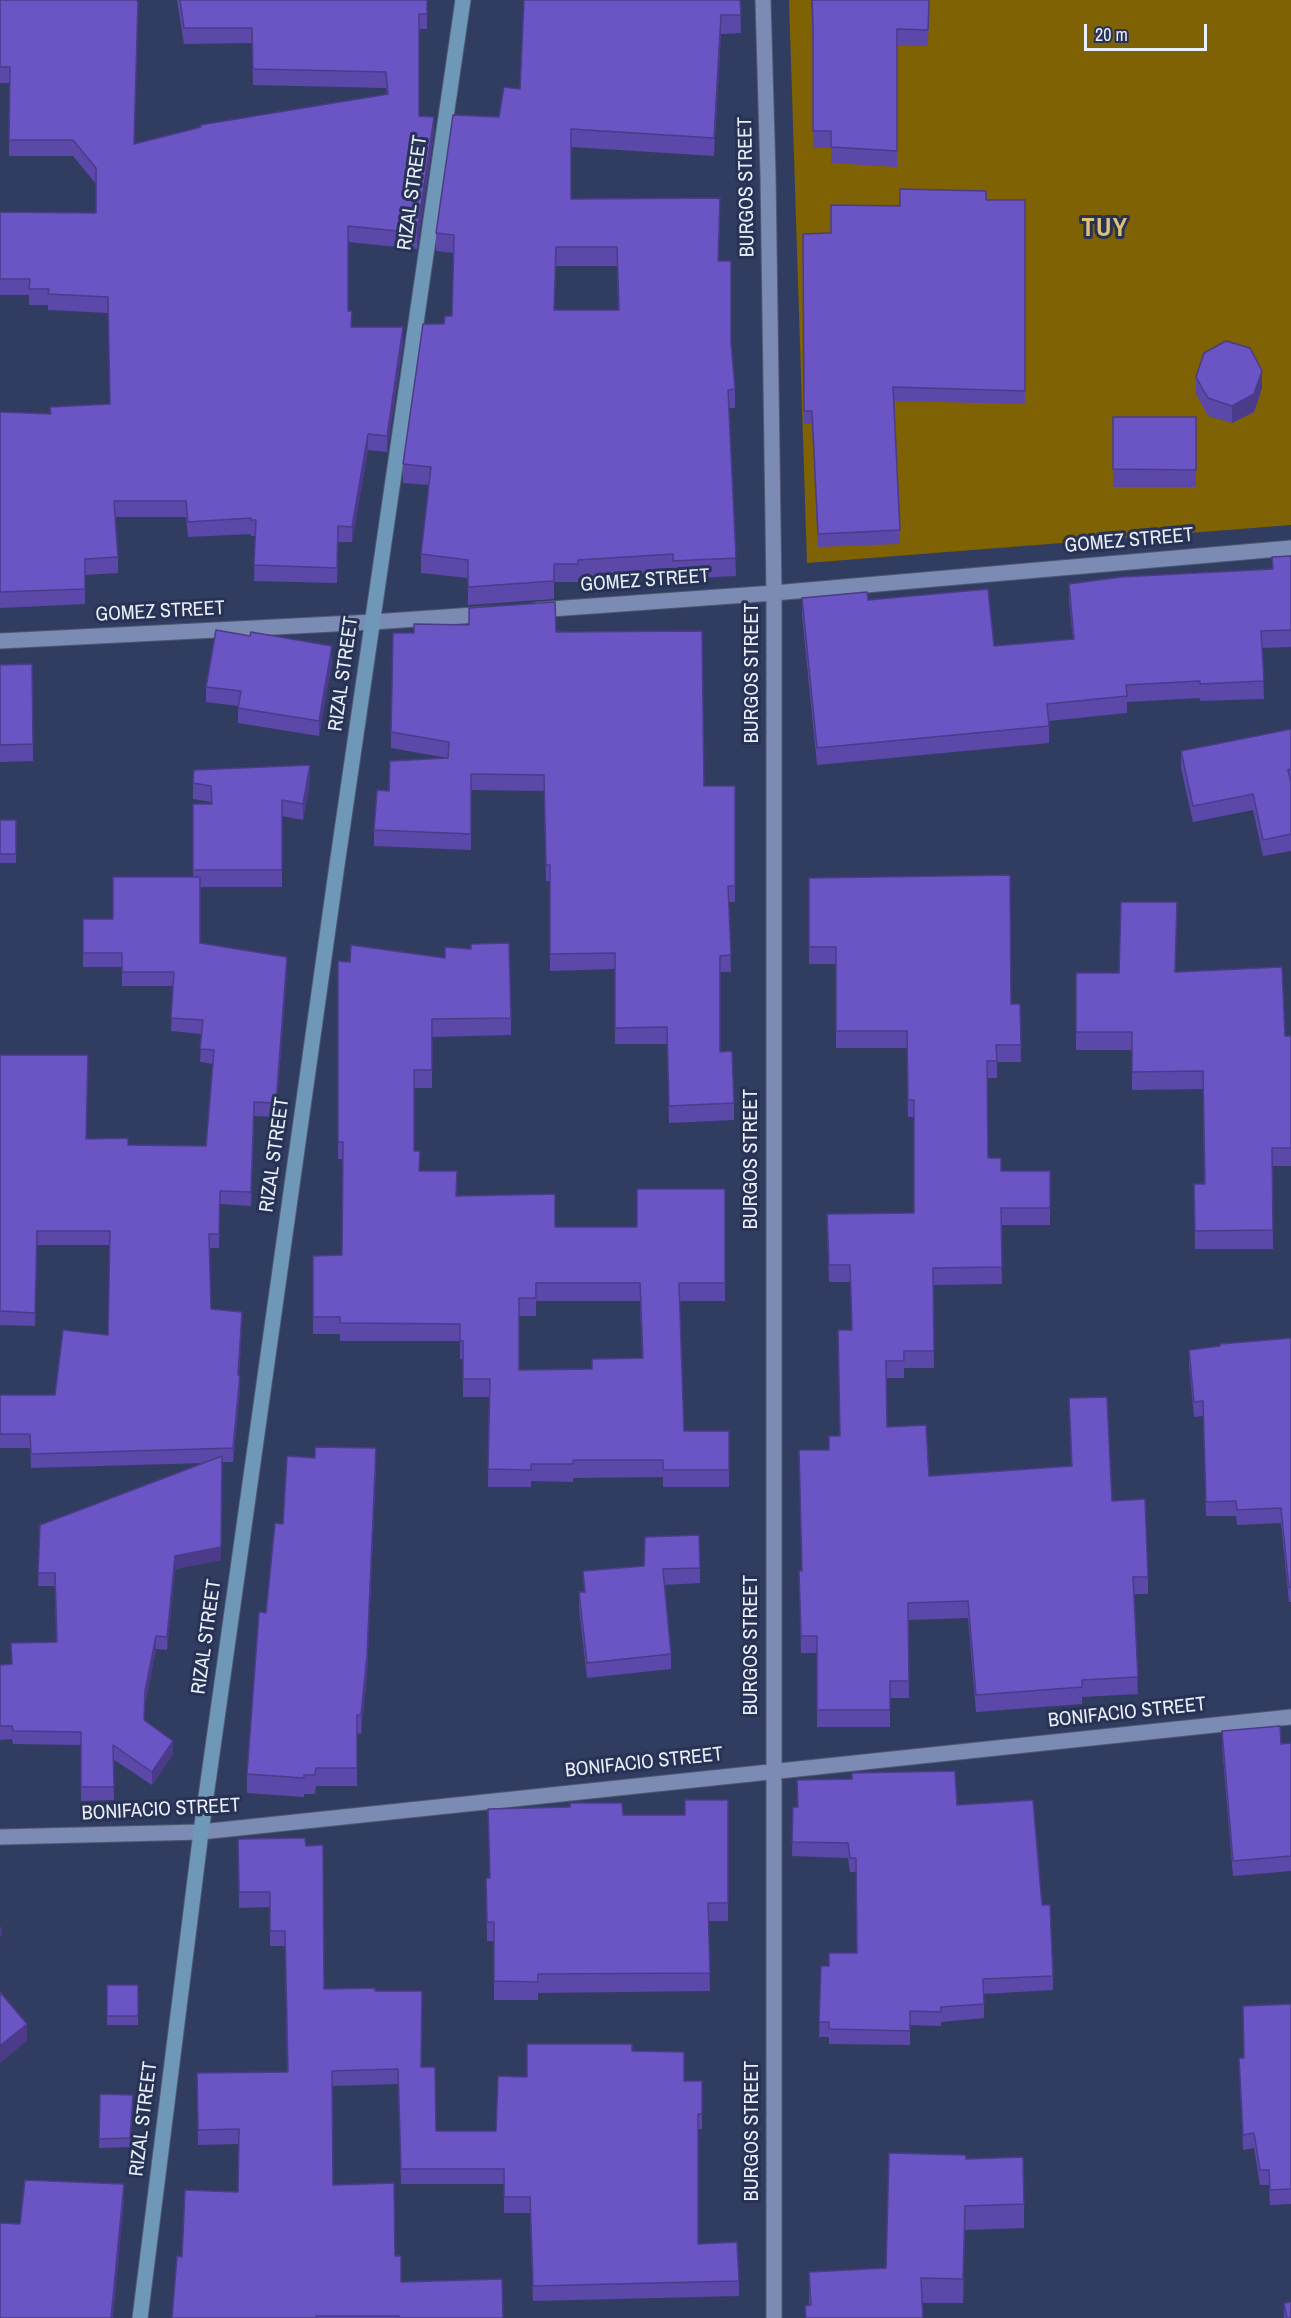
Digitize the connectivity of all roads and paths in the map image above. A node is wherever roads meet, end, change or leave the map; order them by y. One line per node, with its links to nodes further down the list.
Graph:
1 (463, 0): 7 (main road, RIZAL STREET)
2 (763, 0): 4 (street, BURGOS STREET)
3 (1291, 548): 4 (street, GOMEZ STREET)
4 (774, 593): 5 (street, GOMEZ STREET); 10 (street, BURGOS STREET)
5 (526, 611)
6 (502, 613): 7 (street, GOMEZ STREET)
7 (373, 622): 8 (street, GOMEZ STREET); 11 (main road, RIZAL STREET)
8 (0, 641)
9 (1291, 1717): 10 (street, BONIFACIO STREET)
10 (773, 1770): 11 (street, BONIFACIO STREET); 14 (street, BURGOS STREET)
11 (201, 1832): 12 (street, BONIFACIO STREET); 13 (main road, RIZAL STREET)
12 (0, 1838)
13 (140, 2318)
14 (774, 2318)

